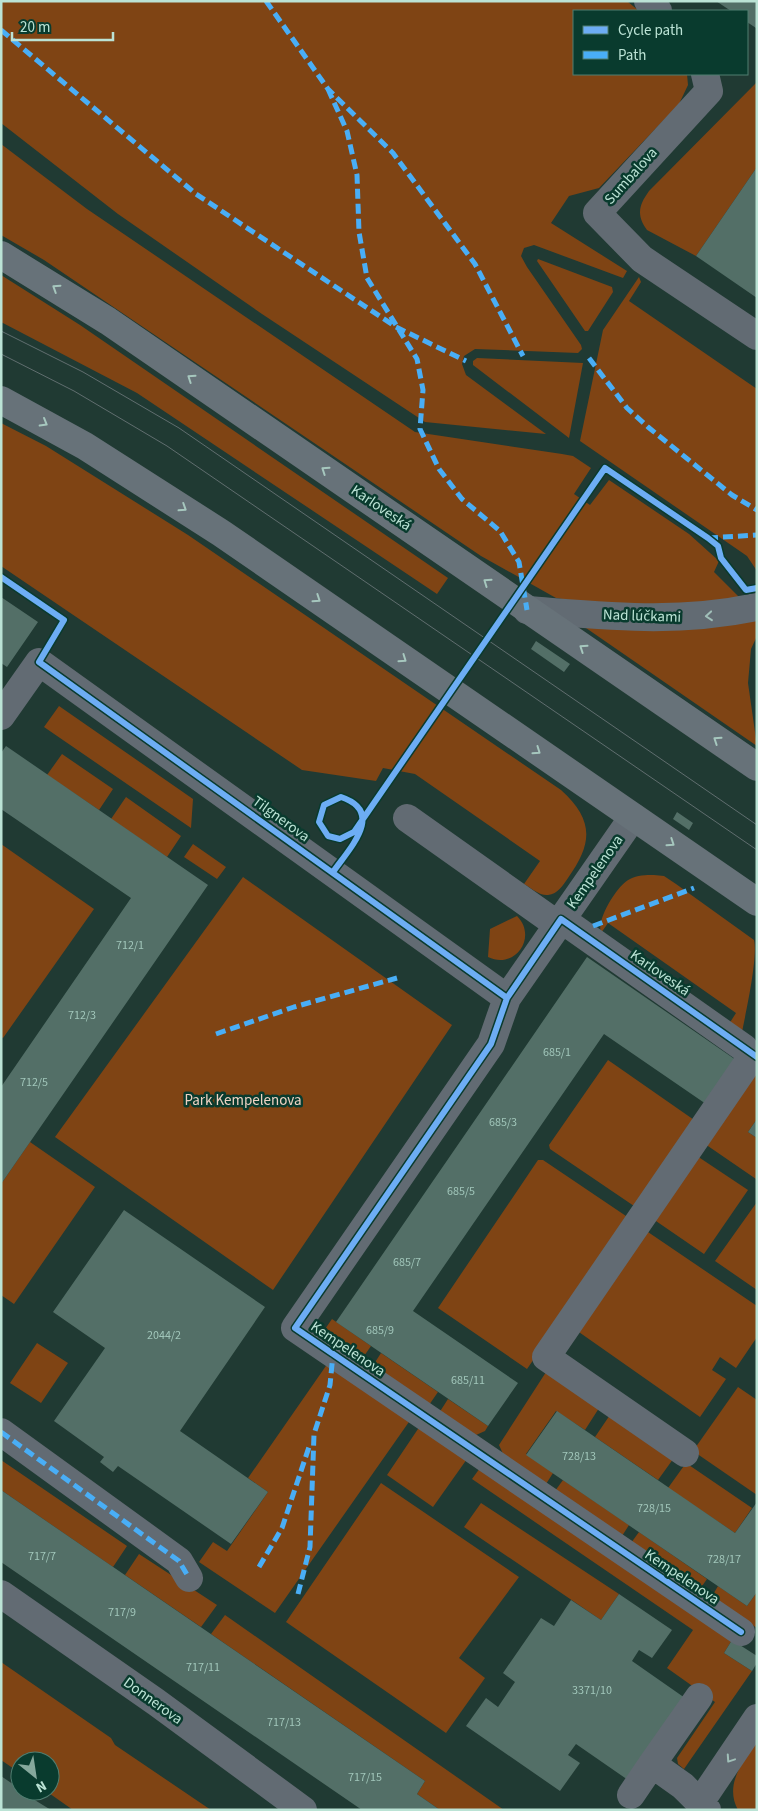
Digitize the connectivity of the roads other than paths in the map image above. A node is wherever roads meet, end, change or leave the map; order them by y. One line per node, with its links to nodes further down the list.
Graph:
1 (648, 1): 2 (street)
2 (657, 10)
3 (705, 75): 5 (street, Sumbalova)
4 (1, 255): 8 (main road, Karloveská, one-way to 4)
5 (757, 336)
6 (1, 400): 11 (main road, one-way to 11)
7 (757, 607): 8 (street, Nad lúčkami, one-way to 8)
8 (527, 610): 10 (main road, Karloveská, one-way to 8)
9 (1, 716): 15 (street, Tilgnerova)
10 (757, 767)
11 (633, 817): 13 (main road, one-way to 13); 14 (street, Kempelenova)
12 (407, 818): 14 (street, Karloveská)
13 (757, 902)
14 (560, 922): 15 (street, Kempelenova); 16 (street, Karloveská)
15 (507, 998): 21 (street, Kempelenova)
16 (751, 1053): 18 (street)
17 (1, 1432): 19 (street)
18 (684, 1453)
19 (189, 1578)
20 (1, 1594): 27 (street, Donnerova)
21 (741, 1632)
22 (699, 1697): 24 (street)
23 (757, 1718): 26 (street, one-way to 26)
24 (652, 1764): 25 (street); 26 (street)
25 (631, 1795)
26 (703, 1807)
27 (303, 1810)

